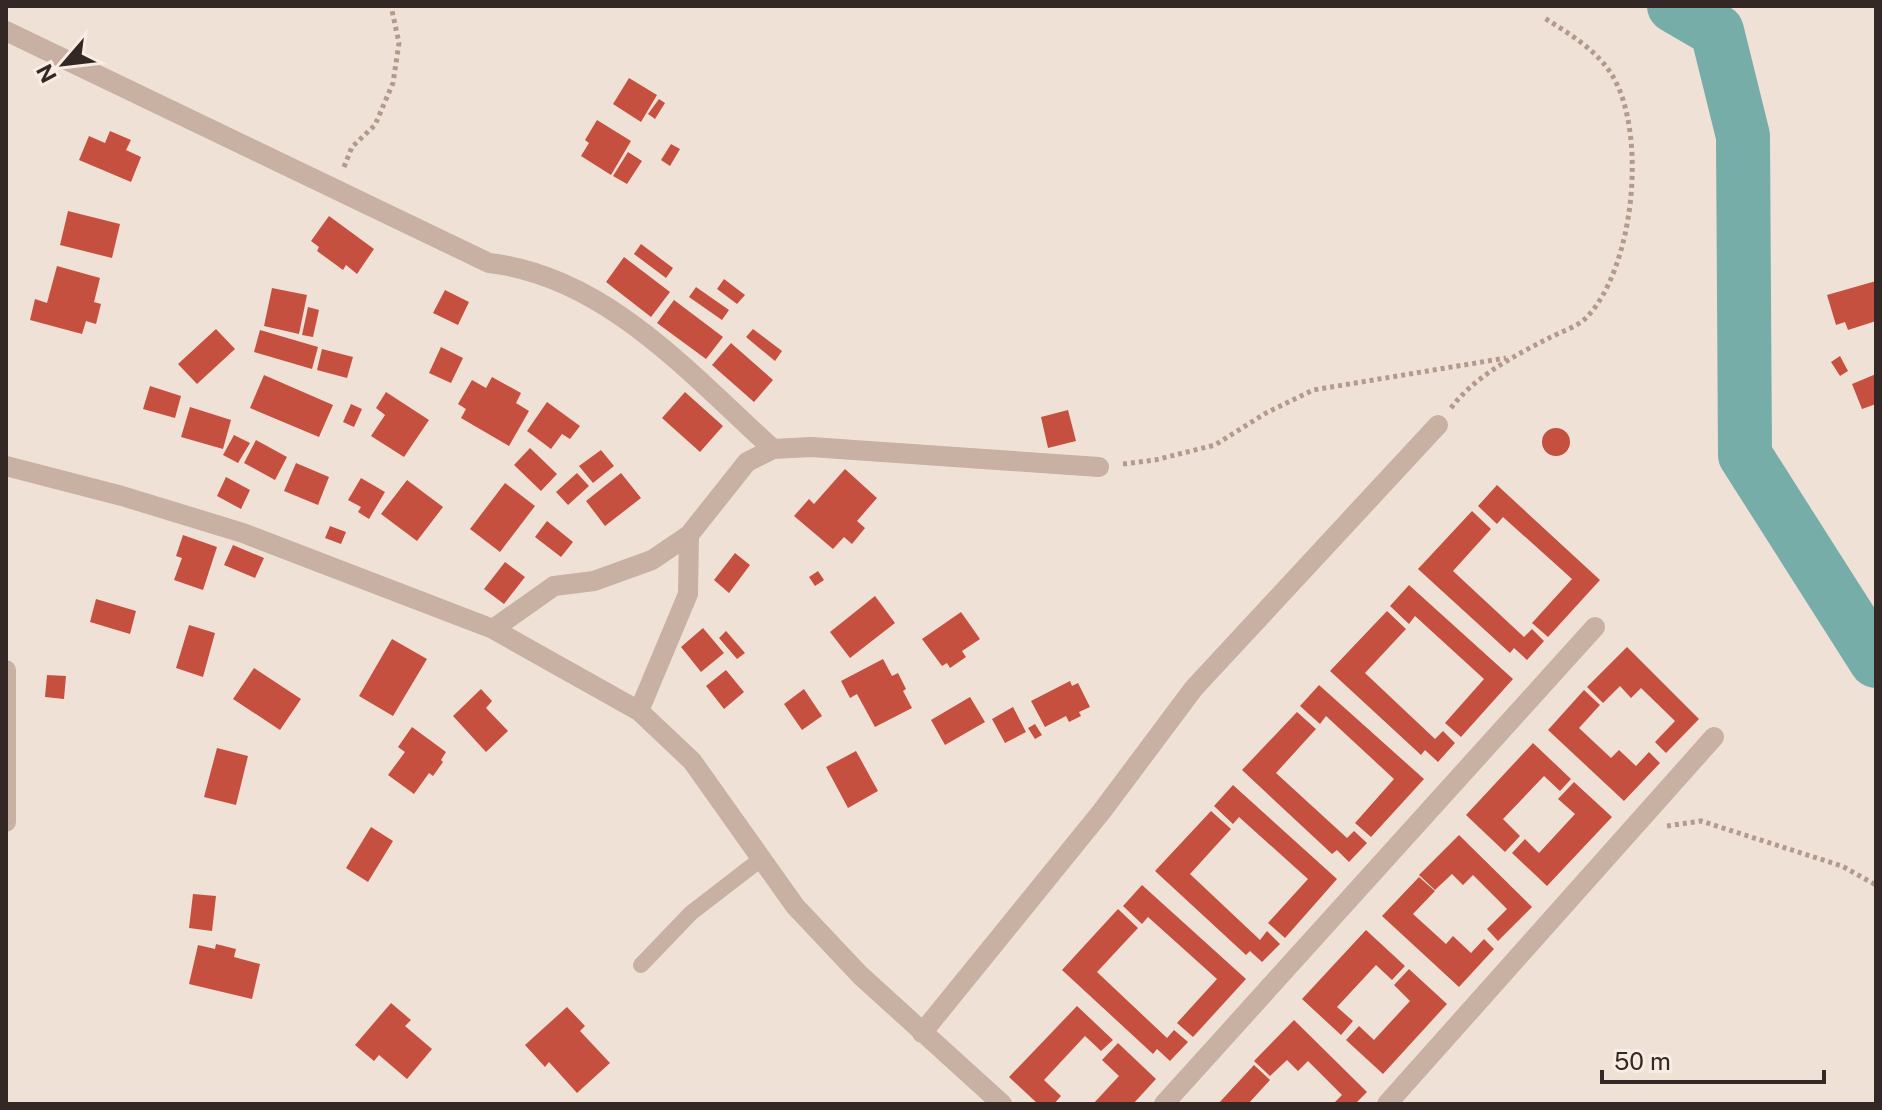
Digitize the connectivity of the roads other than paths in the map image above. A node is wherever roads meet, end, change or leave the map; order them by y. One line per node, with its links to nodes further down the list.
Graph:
1 (6, 31): 3 (street)
2 (1438, 425): 15 (street)
3 (773, 449): 5 (street); 6 (street)
4 (6, 466): 8 (street)
5 (1099, 467)
6 (689, 535): 8 (street); 10 (street)
7 (1595, 627): 17 (street)
8 (493, 629): 10 (street)
9 (6, 670): 12 (street)
10 (639, 711): 13 (street)
11 (1714, 737): 18 (street)
12 (6, 822)
13 (761, 859): 14 (lane); 15 (street)
14 (641, 965)
15 (922, 1033): 16 (street)
16 (1002, 1104)
17 (1164, 1104)
18 (1387, 1104)

